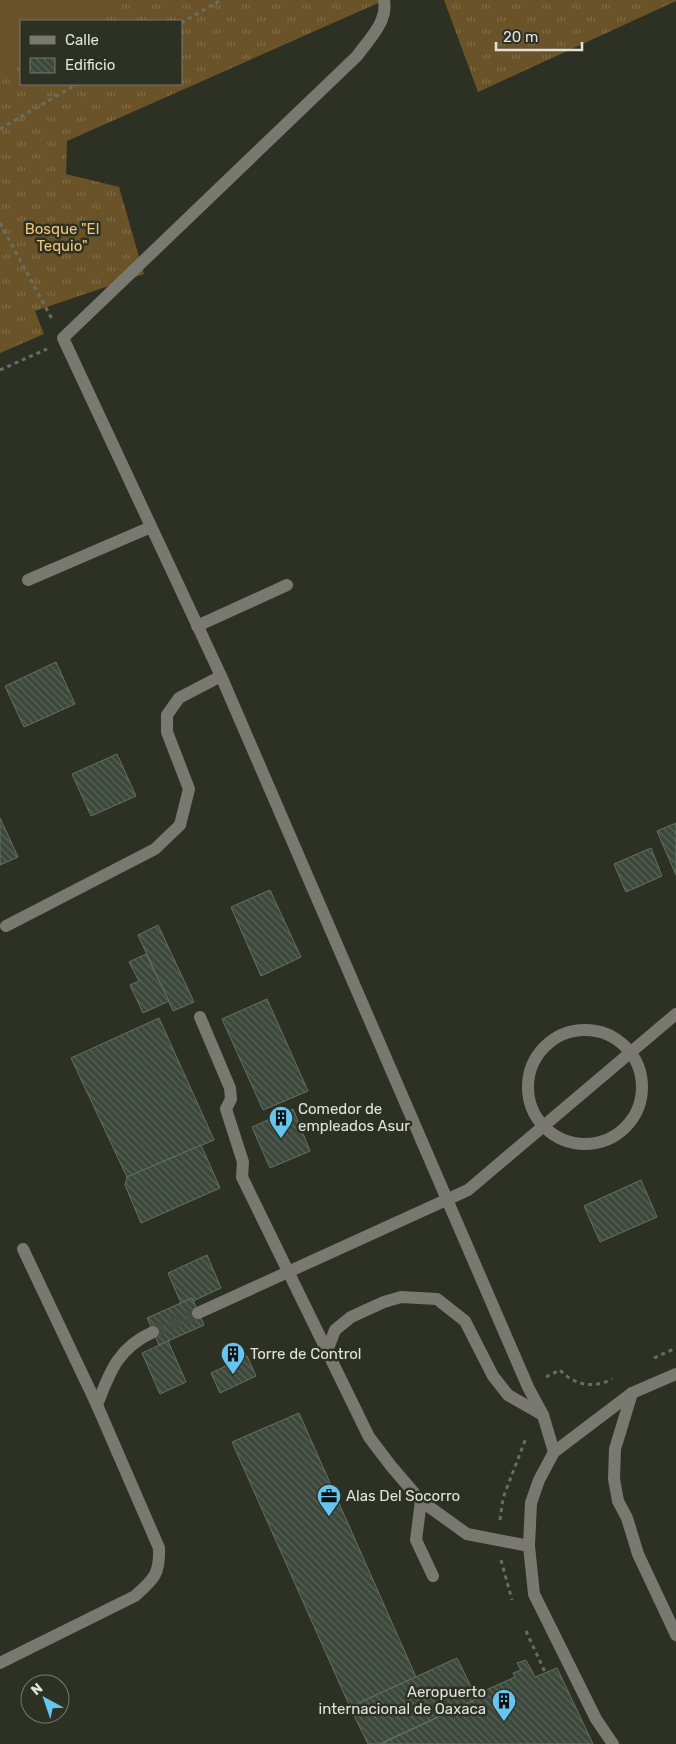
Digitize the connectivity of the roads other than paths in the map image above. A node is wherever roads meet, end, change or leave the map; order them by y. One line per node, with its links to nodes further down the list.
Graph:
1 (384, 0): 2 (street)
2 (151, 527): 3 (street); 5 (street)
3 (28, 580)
4 (287, 585): 5 (street)
5 (197, 626): 6 (street)
6 (221, 676): 7 (street); 12 (street)
7 (6, 926)
8 (676, 1014): 10 (street)
9 (200, 1017): 14 (street)
10 (631, 1052): 11 (street); 11 (street); 11 (street)
11 (543, 1127): 12 (street)
12 (449, 1199): 14 (street); 21 (street)
13 (24, 1248): 20 (street)
14 (287, 1272): 15 (street); 17 (street)
15 (198, 1313)
16 (153, 1332): 20 (street)
17 (327, 1351): 21 (street); 23 (street)
18 (676, 1374): 19 (street)
19 (632, 1393): 22 (street); 26 (street)
20 (97, 1406): 27 (street)
21 (543, 1415): 22 (street)
22 (554, 1452): 24 (street)
23 (421, 1501): 24 (street); 25 (street)
24 (529, 1546): 28 (street)
25 (433, 1576)
26 (676, 1634)
27 (0, 1663)
28 (613, 1744)

